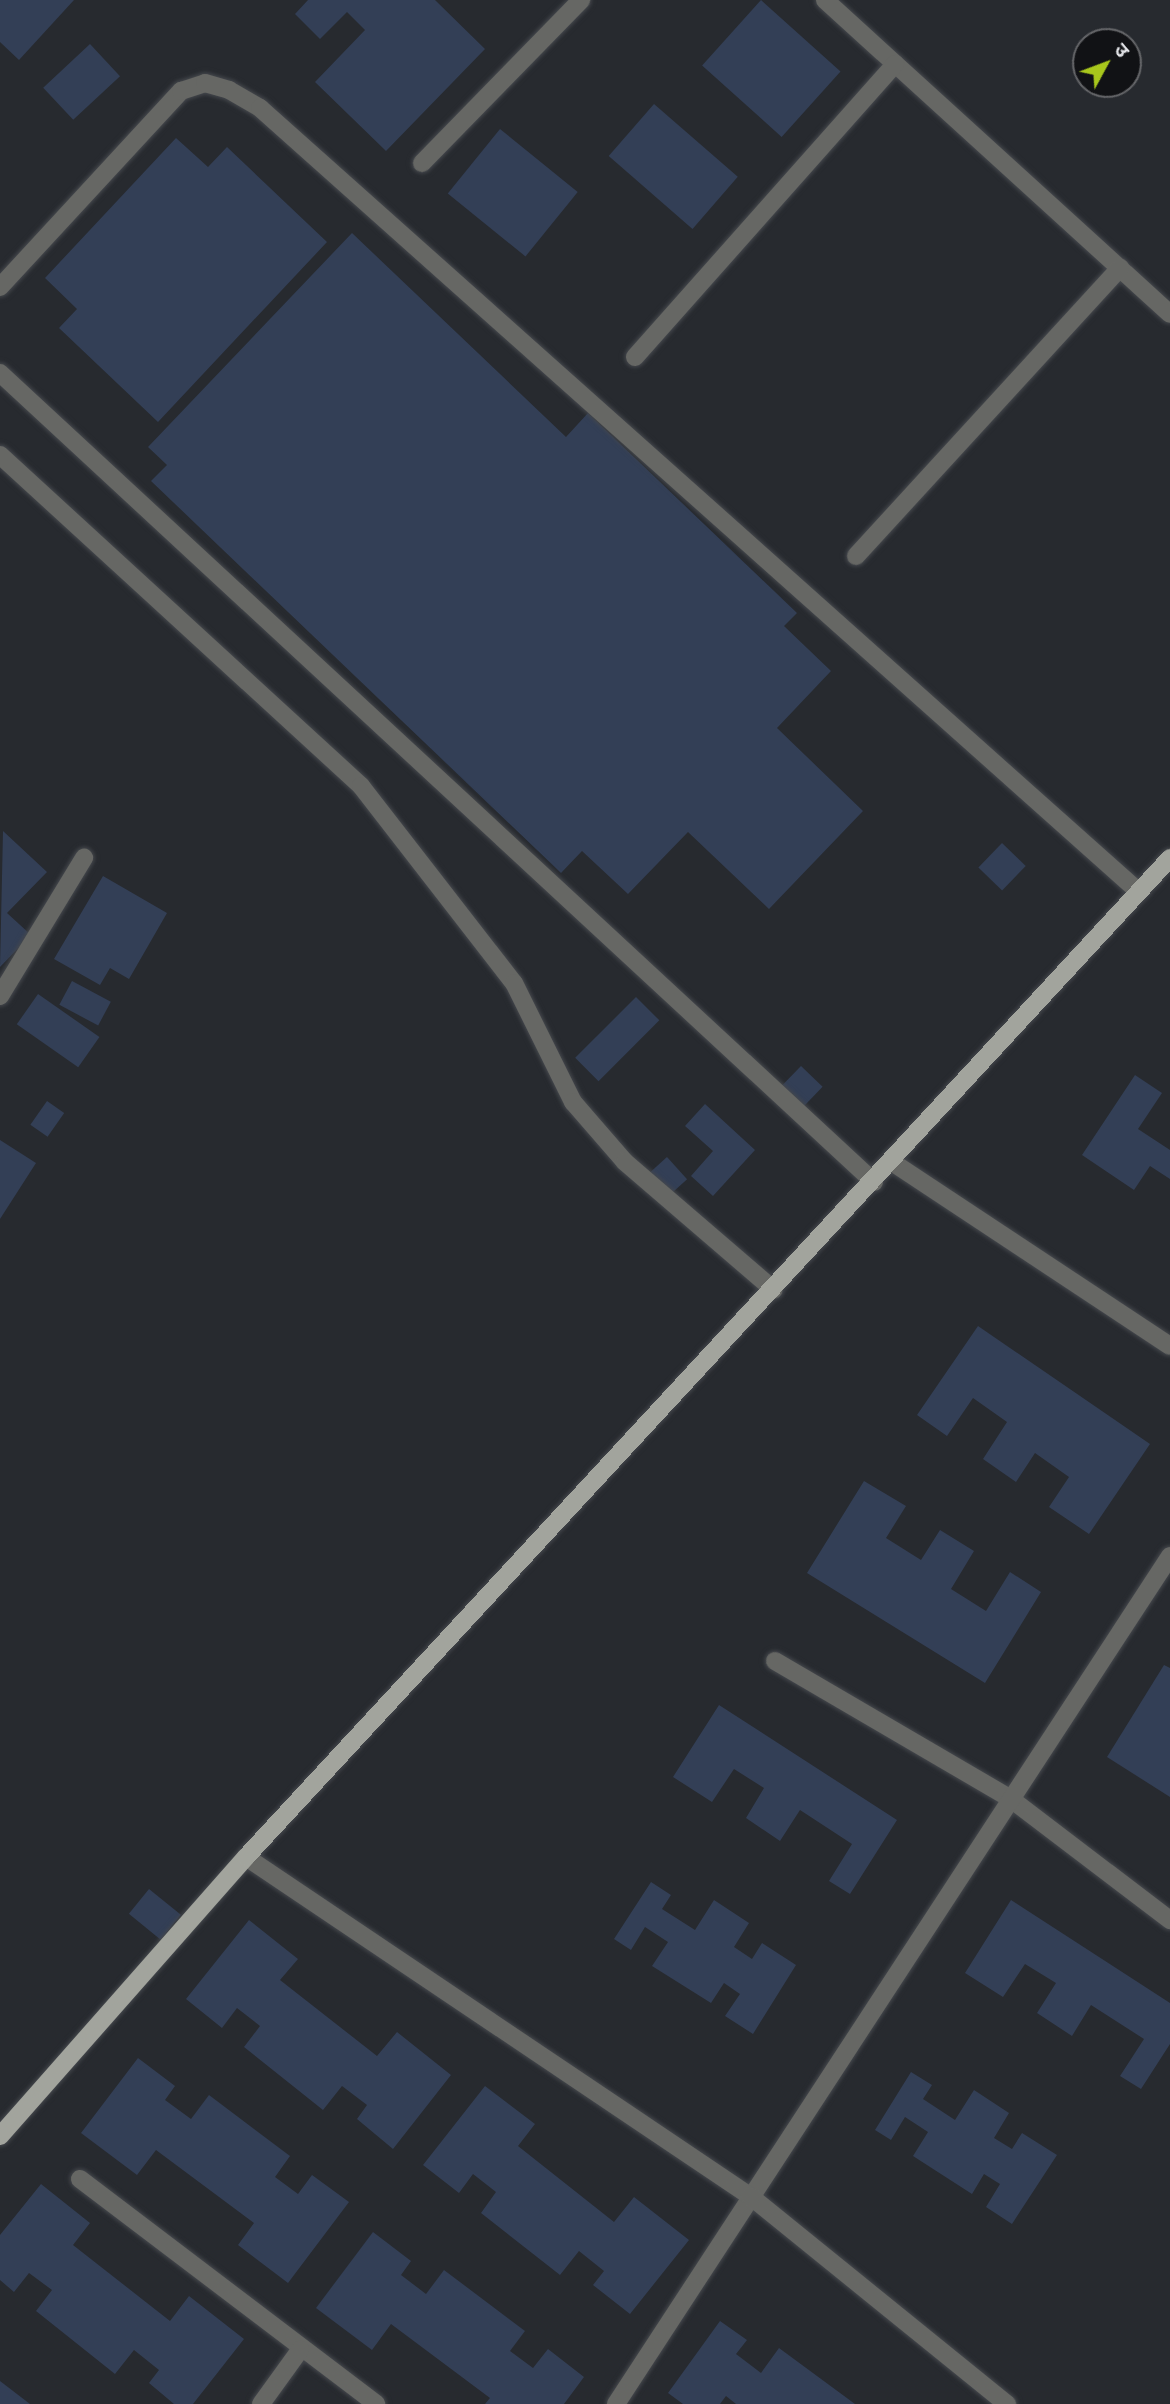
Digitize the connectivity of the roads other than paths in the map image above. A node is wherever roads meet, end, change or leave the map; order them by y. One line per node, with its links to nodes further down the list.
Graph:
1 (581, 0): 4 (street)
2 (825, 0): 3 (street)
3 (895, 64): 5 (street); 8 (street)
4 (422, 163)
5 (1120, 268): 7 (street); 11 (street)
6 (0, 287): 14 (street)
7 (1170, 313)
8 (635, 357)
9 (0, 373): 17 (street)
10 (0, 455): 18 (street)
11 (856, 556)
12 (84, 858): 15 (street)
13 (1170, 858): 14 (main road)
14 (1138, 891): 16 (main road)
15 (0, 996)
16 (892, 1162): 17 (main road); 19 (street)
17 (874, 1182): 18 (main road)
18 (775, 1290): 23 (main road)
19 (1170, 1346)
20 (1170, 1556): 22 (street)
21 (775, 1661): 22 (street)
22 (1011, 1799): 24 (street); 27 (street)
23 (246, 1857): 25 (main road); 27 (street)
24 (1170, 1920)
25 (0, 2136)
26 (80, 2179): 28 (street)
27 (750, 2196): 31 (street); 32 (street)
28 (300, 2350): 29 (street); 30 (street)
29 (261, 2404)
30 (376, 2404)
31 (616, 2404)
32 (1007, 2404)

